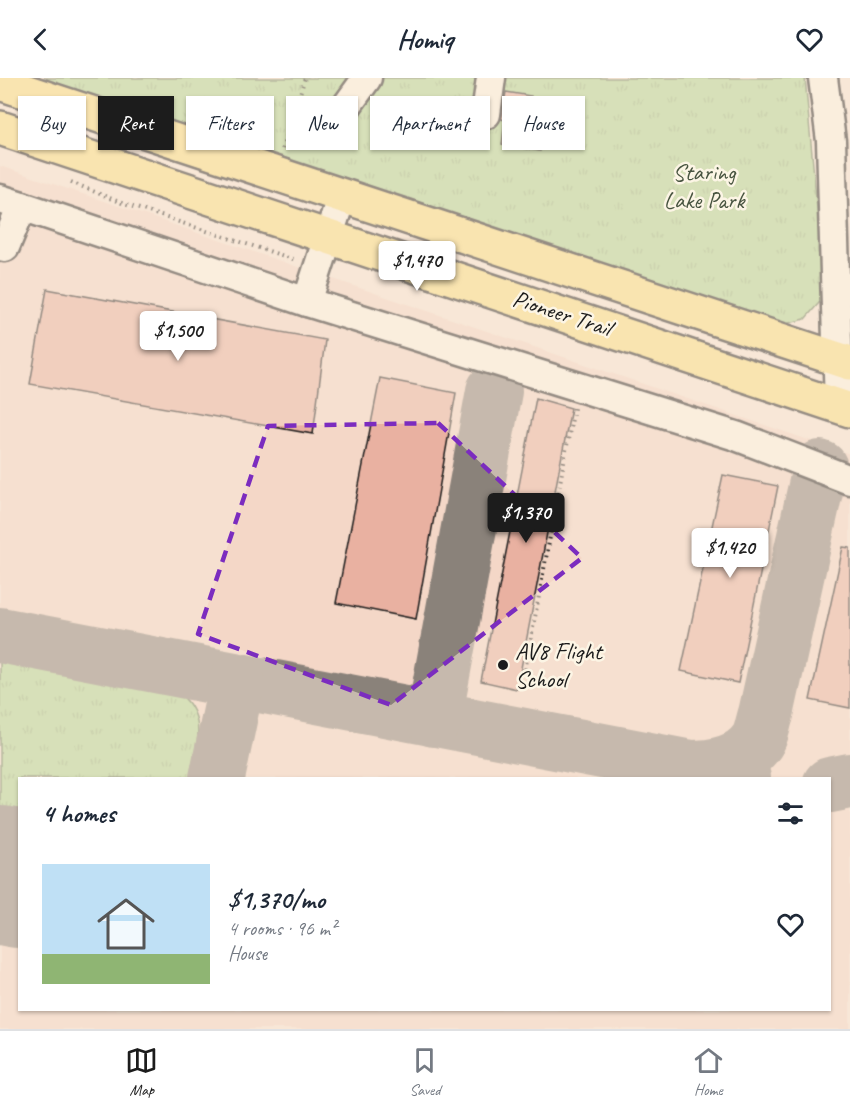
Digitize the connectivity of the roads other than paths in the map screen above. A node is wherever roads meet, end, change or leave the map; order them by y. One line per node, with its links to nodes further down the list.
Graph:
1 (367, 78): 5 (street)
2 (491, 78): 6 (street)
3 (823, 78): 13 (street)
4 (0, 82): 8 (main road, Pioneer Trail)
5 (354, 96)
6 (488, 96)
7 (0, 128): 10 (main road, Pioneer Trail)
8 (342, 195): 10 (street); 13 (main road, Pioneer Trail)
9 (11, 203): 11 (street); 12 (street)
10 (329, 236): 12 (street); 14 (main road, Pioneer Trail)
11 (0, 246)
12 (307, 302): 15 (street)
13 (844, 361): 14 (street)
14 (845, 408)
15 (850, 480)

